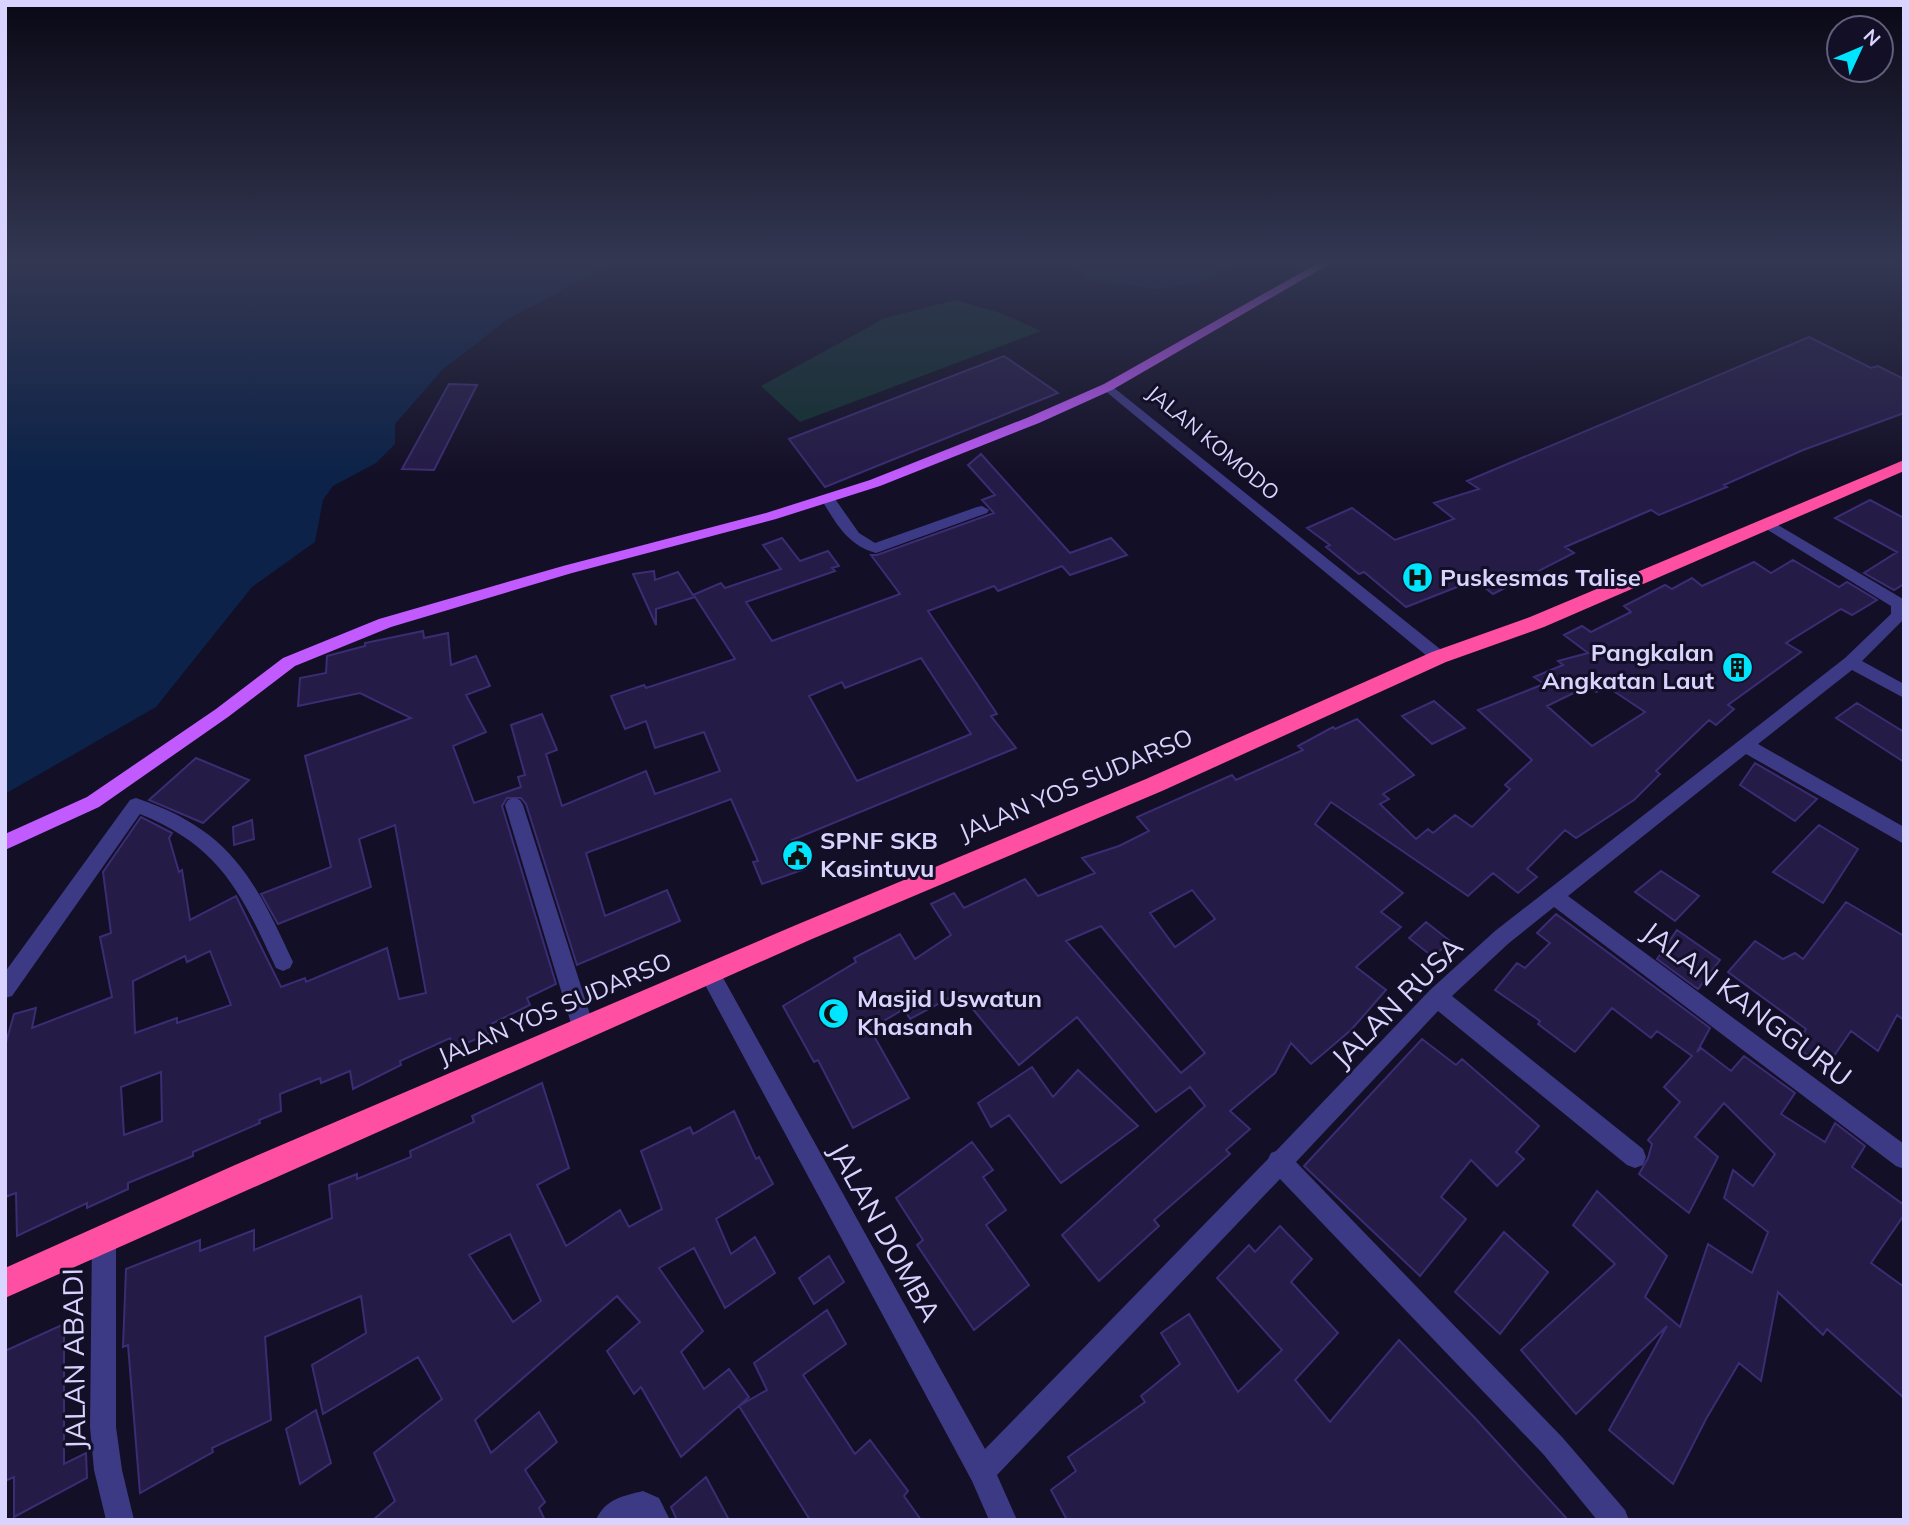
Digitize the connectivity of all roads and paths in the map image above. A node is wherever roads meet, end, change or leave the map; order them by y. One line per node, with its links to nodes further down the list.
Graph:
1 (1203, 333): 2 (main road)
2 (1108, 387): 4 (main road, JALAN KOMODO); 7 (street, JALAN KOMODO)
3 (1904, 466): 6 (highway, JALAN YOS SUDARSO)
4 (828, 499): 5 (street); 13 (main road, JALAN KOMODO)
5 (982, 510)
6 (1768, 524): 7 (highway, JALAN YOS SUDARSO); 8 (street, JALAN RUSA)
7 (1439, 657): 16 (highway, JALAN YOS SUDARSO)
8 (1851, 662): 9 (street); 10 (street, JALAN RUSA)
9 (1904, 692)
10 (1745, 745): 12 (street); 14 (street, JALAN RUSA)
11 (514, 805): 19 (street)
12 (1904, 836)
13 (5, 842)
14 (1555, 897): 18 (street, JALAN RUSA); 21 (street, JALAN KANGGURU)
15 (283, 962): 17 (street)
16 (710, 974): 19 (highway, JALAN YOS SUDARSO); 25 (street, JALAN DOMBA)
17 (5, 989)
18 (1437, 997): 20 (street); 22 (street, JALAN RUSA)
19 (584, 1030): 23 (highway, JALAN YOS SUDARSO)
20 (1635, 1157)
21 (1904, 1158)
22 (1279, 1161): 25 (street, JALAN RUSA); 30 (street)
23 (104, 1237): 24 (highway, JALAN YOS SUDARSO); 26 (street, JALAN ABADI)
24 (5, 1283)
25 (982, 1471): 29 (street, JALAN DOMBA)
26 (120, 1520)
27 (610, 1520): 28 (street)
28 (656, 1520)
29 (1003, 1520)
30 (1615, 1520)

